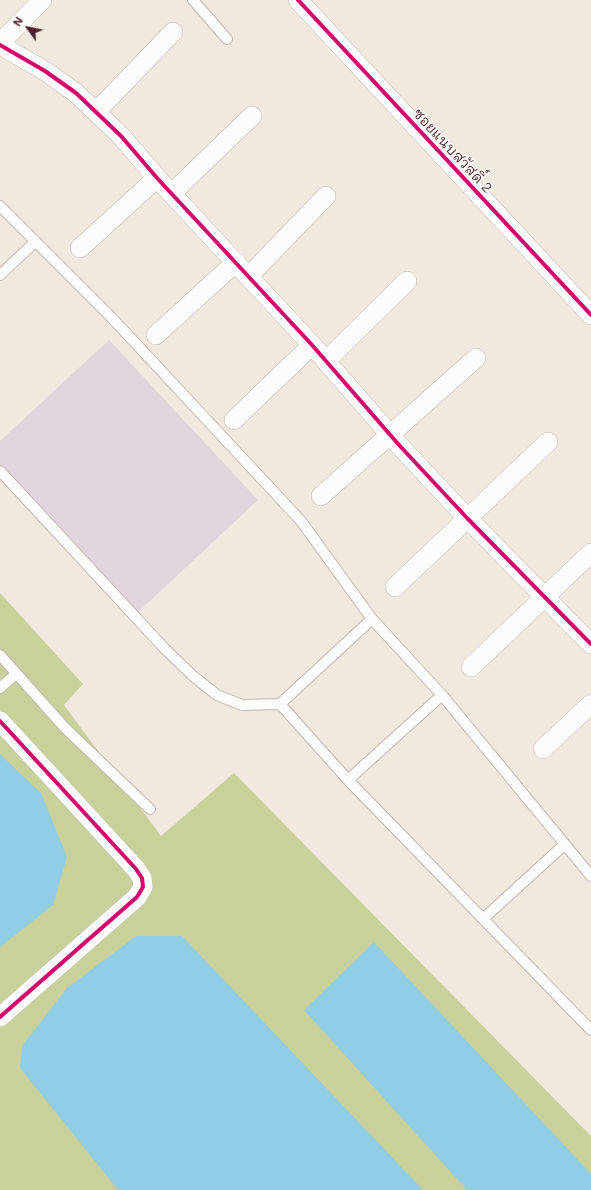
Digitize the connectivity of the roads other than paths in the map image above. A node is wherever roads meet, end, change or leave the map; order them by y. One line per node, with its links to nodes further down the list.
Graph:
1 (42, 0): 6 (street)
2 (193, 0): 5 (lane)
3 (298, 0): 19 (street, ซอยแนบสวัสดิ์ 2)
4 (174, 32): 7 (street)
5 (227, 39)
6 (0, 44): 7 (street)
7 (96, 112): 9 (street)
8 (252, 116): 10 (street)
9 (157, 178): 10 (street); 14 (street)
10 (172, 193): 15 (street)
11 (326, 196): 17 (street)
12 (0, 206): 13 (lane)
13 (35, 242): 16 (lane); 33 (lane)
14 (80, 248)
15 (236, 262): 17 (street); 20 (street)
16 (0, 275)
17 (249, 276): 21 (street)
18 (407, 281): 23 (street)
19 (591, 315)
20 (156, 335)
21 (312, 345): 23 (street); 24 (street)
22 (476, 358): 25 (street)
23 (326, 361): 25 (street)
24 (234, 420)
25 (390, 436): 28 (street); 29 (street)
26 (548, 442): 29 (street)
27 (0, 471): 40 (lane)
28 (322, 496)
29 (467, 518): 31 (street); 32 (street)
30 (591, 553): 32 (street)
31 (395, 587)
32 (544, 598): 34 (street); 36 (street)
33 (372, 619): 39 (lane); 40 (lane)
34 (591, 644)
35 (0, 655): 37 (lane)
36 (471, 667)
37 (16, 674): 38 (lane); 45 (lane)
38 (0, 688)
39 (442, 695): 44 (lane); 46 (lane)
40 (280, 704): 44 (lane)
41 (591, 704): 43 (street)
42 (0, 721): 49 (street)
43 (543, 749)
44 (348, 780): 48 (lane)
45 (150, 809)
46 (564, 845): 47 (lane); 48 (lane)
47 (591, 876)
48 (484, 918): 50 (lane)
49 (0, 1017)
50 (591, 1030)

